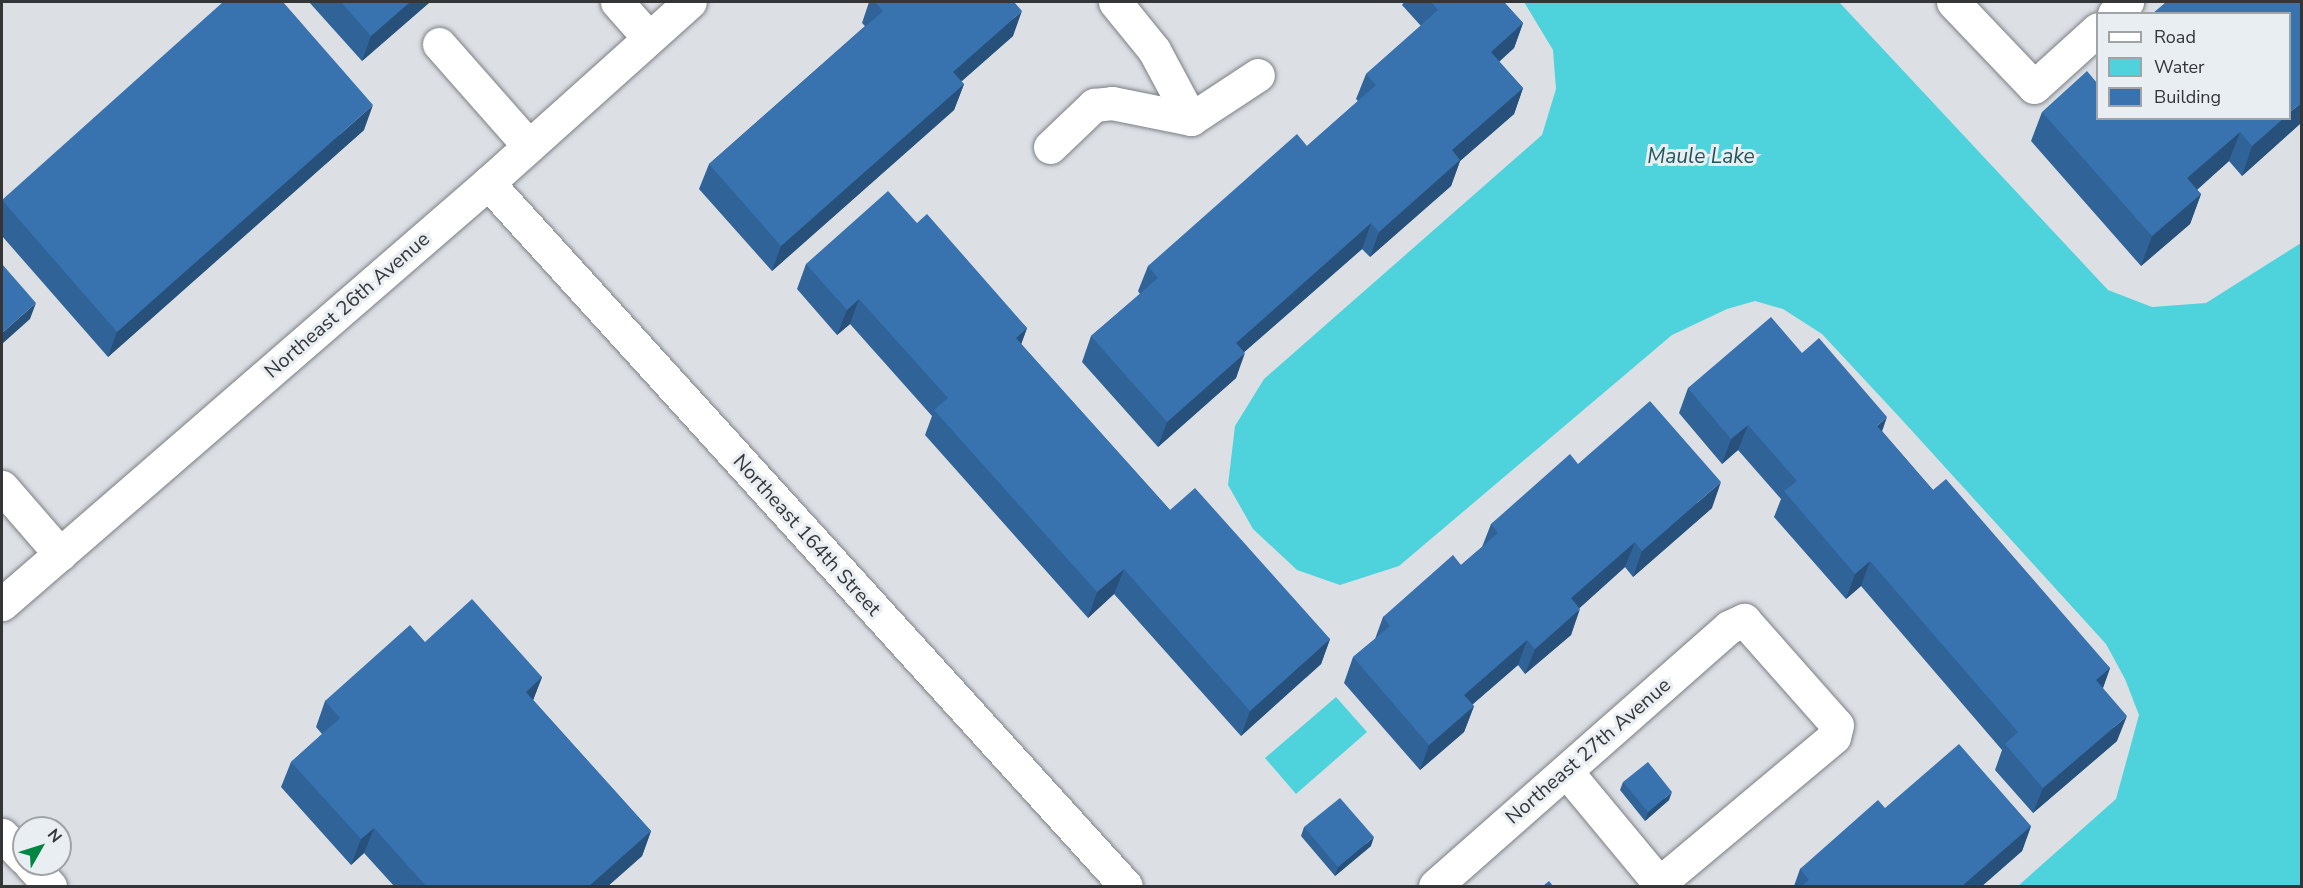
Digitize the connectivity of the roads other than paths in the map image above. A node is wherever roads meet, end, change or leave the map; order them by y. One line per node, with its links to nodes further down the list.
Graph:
1 (617, 2): 6 (street)
2 (690, 2): 6 (street, Northeast 26th Avenue)
3 (1115, 2): 9 (street)
4 (1953, 2): 5 (street)
5 (2096, 30)
6 (649, 38): 10 (street, Northeast 26th Avenue)
7 (439, 44): 10 (street)
8 (1258, 75): 9 (street)
9 (1191, 119): 11 (street)
10 (529, 146): 12 (street, Northeast 26th Avenue)
11 (1050, 147)
12 (488, 183): 14 (street, Northeast 26th Avenue); 17 (street, Northeast 164th Street)
13 (2, 487): 14 (street)
14 (60, 554): 15 (street, Northeast 26th Avenue)
15 (2, 604)
16 (1566, 771): 16 (street, Northeast 27th Avenue); 18 (street, Northeast 27th Avenue)
17 (1126, 886)
18 (1435, 886)

